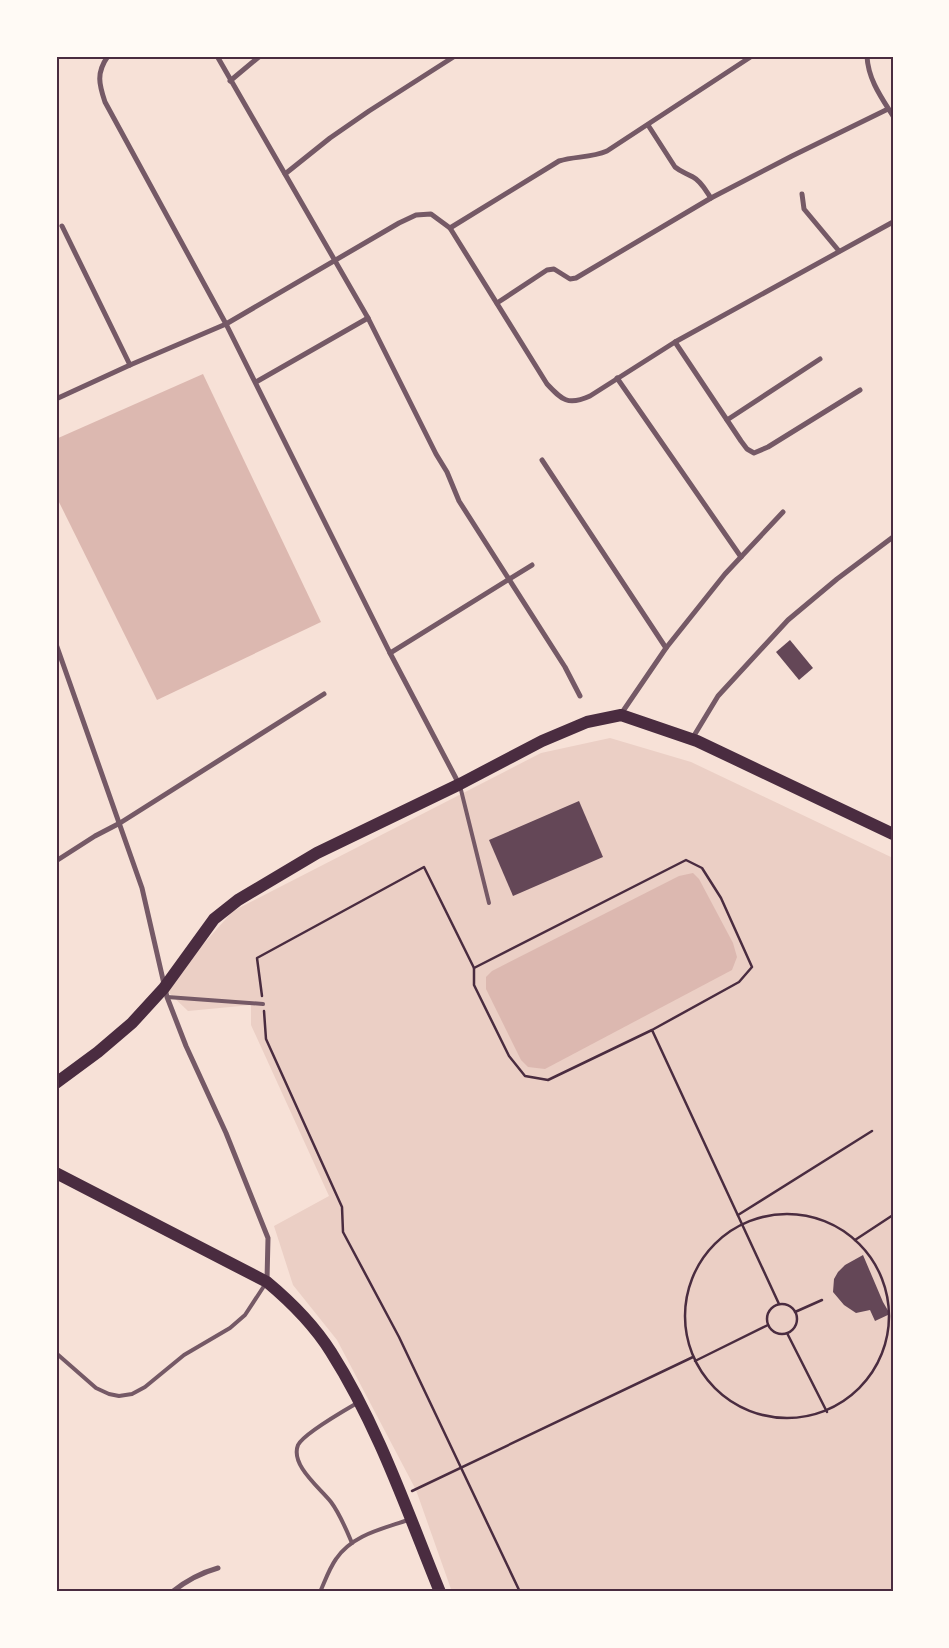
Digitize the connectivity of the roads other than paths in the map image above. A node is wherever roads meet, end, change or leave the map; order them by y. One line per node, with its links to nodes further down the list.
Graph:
1 (108, 56): 21 (street)
2 (217, 56): 7 (street)
3 (260, 56): 7 (street)
4 (455, 56): 11 (street)
5 (752, 56): 10 (street)
6 (866, 56): 8 (street)
7 (230, 81): 11 (street)
8 (888, 109): 9 (street); 13 (street)
9 (893, 116)
10 (648, 124): 13 (street); 16 (street)
11 (285, 174): 18 (street)
12 (802, 194): 17 (street)
13 (711, 198): 19 (street)
14 (893, 222): 17 (street)
15 (62, 226): 24 (street)
16 (450, 228): 18 (street); 19 (street)
17 (839, 251): 22 (street)
18 (336, 261): 20 (street); 21 (street)
19 (496, 303): 25 (street)
20 (368, 318): 26 (street); 35 (street)
21 (226, 324): 24 (street); 26 (street)
22 (675, 342): 25 (street); 29 (street)
23 (820, 359): 29 (street)
24 (130, 365): 28 (street)
25 (617, 378): 33 (street)
26 (256, 382): 38 (street)
27 (860, 390): 29 (street)
28 (56, 399)
29 (727, 420)
30 (542, 460): 37 (street)
31 (783, 512): 33 (street)
32 (893, 538): 42 (street)
33 (741, 557): 37 (street)
34 (532, 565): 35 (street)
35 (508, 579): 38 (street); 40 (street)
36 (56, 644): 44 (street)
37 (666, 648): 41 (street)
38 (390, 653): 43 (street)
39 (324, 694): 44 (street)
40 (580, 696)
41 (621, 715): 42 (main road); 43 (main road)
42 (692, 739): 45 (main road)
43 (460, 784): 47 (lane); 48 (main road)
44 (120, 823): 46 (street); 48 (street)
45 (893, 834)
46 (56, 861)
47 (489, 903)
48 (165, 993): 49 (lane); 50 (main road); 52 (street)
49 (263, 1004)
50 (56, 1083)
51 (56, 1173): 52 (main road)
52 (267, 1282): 53 (lane); 54 (main road)
53 (56, 1353)
54 (359, 1401): 55 (main road); 56 (lane)
55 (410, 1519): 56 (lane); 60 (main road)
56 (352, 1543): 59 (lane)
57 (218, 1568): 58 (street)
58 (172, 1592)
59 (320, 1592)
60 (440, 1592)

